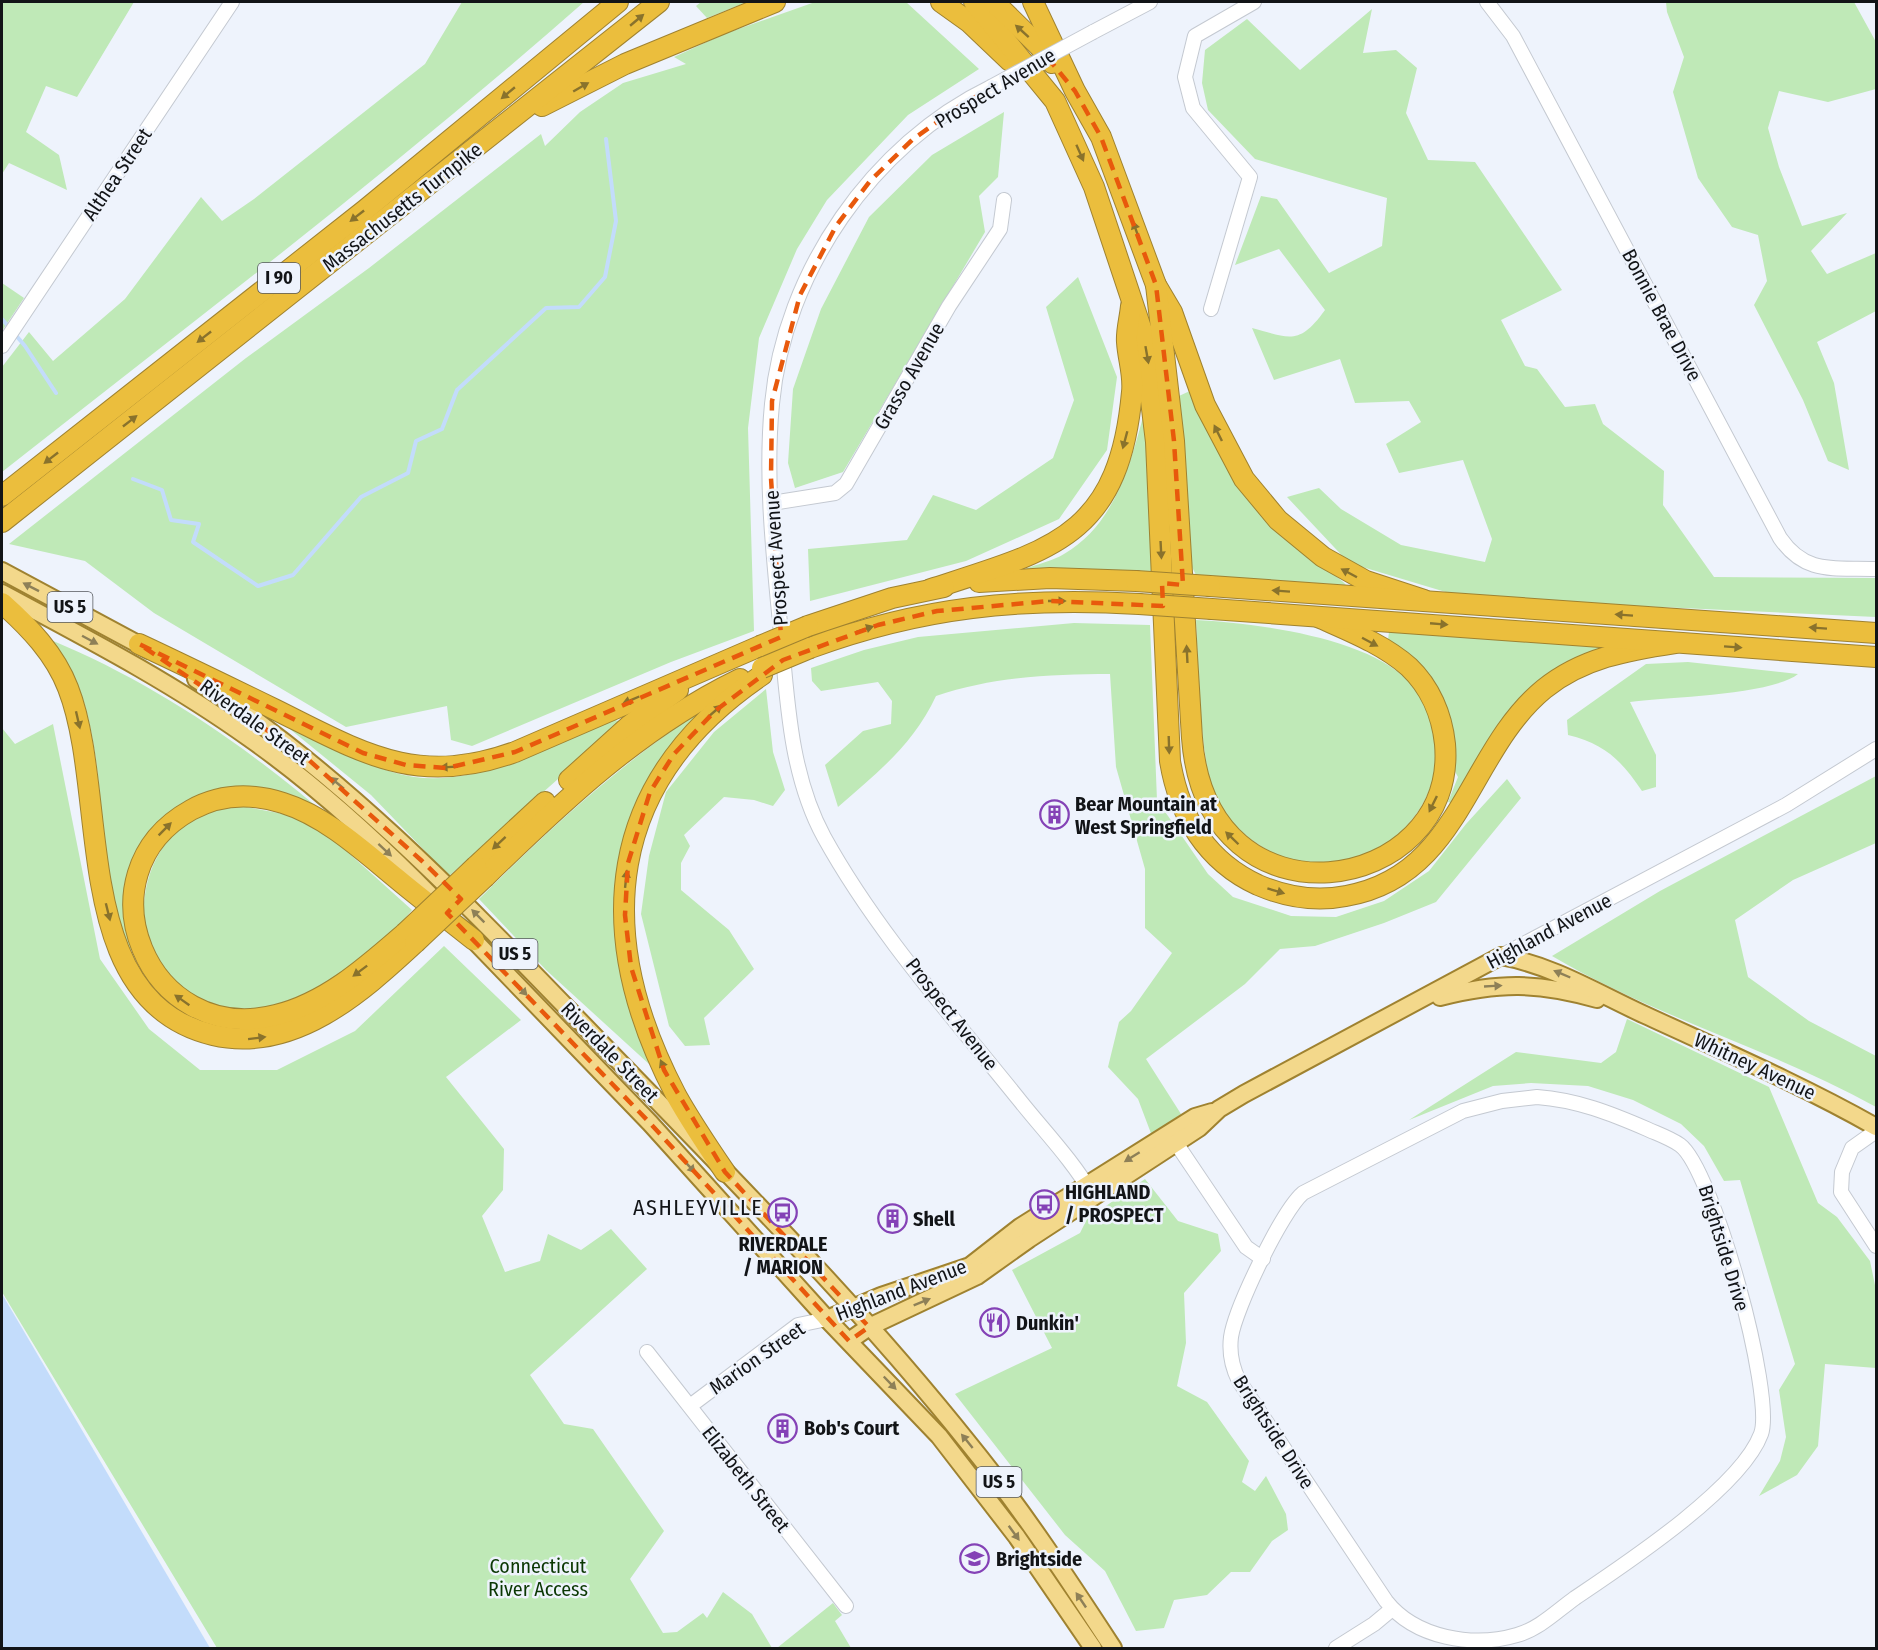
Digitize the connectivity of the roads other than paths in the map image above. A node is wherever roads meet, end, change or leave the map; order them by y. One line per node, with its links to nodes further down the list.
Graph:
1 (232, 2): 21 (street, Althea Street)
2 (608, 2): 13 (highway)
3 (618, 2): 13 (highway, Massachusetts Turnpike / I 90)
4 (659, 2): 16 (highway, Massachusetts Turnpike / I 90, one-way to 4)
5 (775, 2): 16 (highway, one-way to 5)
6 (941, 2): 15 (highway)
7 (974, 2): 15 (highway)
8 (994, 2): 14 (highway, one-way to 8)
9 (1033, 2): 14 (highway)
10 (1150, 2): 23 (street, Prospect Avenue, bridge)
11 (1254, 2): 20 (street)
12 (1487, 2): 25 (street, Bonnie Brae Drive)
13 (553, 56): 22 (highway, Massachusetts Turnpike / I 90, one-way to 22)
14 (1075, 91): 18 (highway, one-way to 14)
15 (1055, 101): 19 (highway, one-way to 19)
16 (509, 122): 24 (highway, Massachusetts Turnpike / I 90, one-way to 16)
17 (1004, 200): 23 (street, Grasso Avenue)
18 (1156, 285): 29 (highway, one-way to 18); 31 (highway, one-way to 18)
19 (1132, 299): 27 (highway, one-way to 27); 33 (highway, one-way to 33)
20 (1211, 309)
21 (2, 345)
22 (2, 496)
23 (772, 503): 51 (street, Prospect Avenue)
24 (2, 522)
25 (1876, 569)
26 (2, 571): 34 (main road, Riverdale Street / US 5, one-way to 26)
27 (931, 589): 29 (highway, one-way to 27, bridge); 36 (highway, bridge)
28 (2, 593): 41 (main road, Riverdale Street / US 5, one-way to 41)
29 (1424, 600): 32 (highway, one-way to 29)
30 (2, 603): 40 (highway, one-way to 40)
31 (1317, 617): 33 (highway, one-way to 33); 37 (highway, one-way to 31, bridge)
32 (1876, 633)
33 (1675, 643): 35 (highway, one-way to 35)
34 (139, 644): 36 (highway, one-way to 34); 50 (main road, Riverdale Street / US 5, one-way to 34)
35 (1876, 657)
36 (724, 663): 39 (highway, one-way to 39)
37 (762, 672): 39 (highway); 50 (highway, one-way to 37)
38 (1876, 749): 42 (street, Highland Avenue)
39 (480, 871): 40 (highway, bridge)
40 (410, 938): 41 (highway, one-way to 41)
41 (474, 940): 55 (main road, Riverdale Street / US 5, one-way to 55)
42 (1524, 952): 43 (main road, Whitney Avenue); 44 (main road); 46 (main road, Whitney Avenue, one-way to 42)
43 (1501, 956): 45 (main road, Highland Avenue)
44 (1518, 985): 45 (main road, Whitney Avenue, one-way to 44); 46 (main road, Whitney Avenue)
45 (1416, 1003): 47 (main road, Highland Avenue)
46 (1633, 1009): 48 (main road, Whitney Avenue)
47 (1219, 1109): 49 (main road, Highland Avenue); 51 (main road, Highland Avenue, one-way to 51)
48 (1876, 1129): 52 (street)
49 (1176, 1143): 51 (main road, Highland Avenue); 53 (street)
50 (725, 1172): 54 (main road, Riverdale Street / US 5)
51 (1090, 1191): 54 (main road, Highland Avenue); 56 (main road, Highland Avenue, one-way to 51)
52 (1876, 1246)
53 (1263, 1259): 61 (street, Brightside Drive); 61 (street, Brightside Drive)
54 (853, 1308): 55 (main road, Highland Avenue); 56 (main road, Riverdale Street / US 5)
55 (827, 1319): 57 (main road, Riverdale Street / US 5); 59 (street, Marion Street)
56 (869, 1327): 57 (main road, Highland Avenue); 63 (main road, Riverdale Street / US 5, one-way to 56)
57 (849, 1341): 62 (main road, Riverdale Street / US 5, one-way to 62)
58 (647, 1352): 59 (street, Elizabeth Street)
59 (690, 1406): 60 (street, Elizabeth Street)
60 (846, 1606)
61 (1392, 1609): 64 (street)
62 (1093, 1648)
63 (1113, 1648)
64 (1336, 1648)

